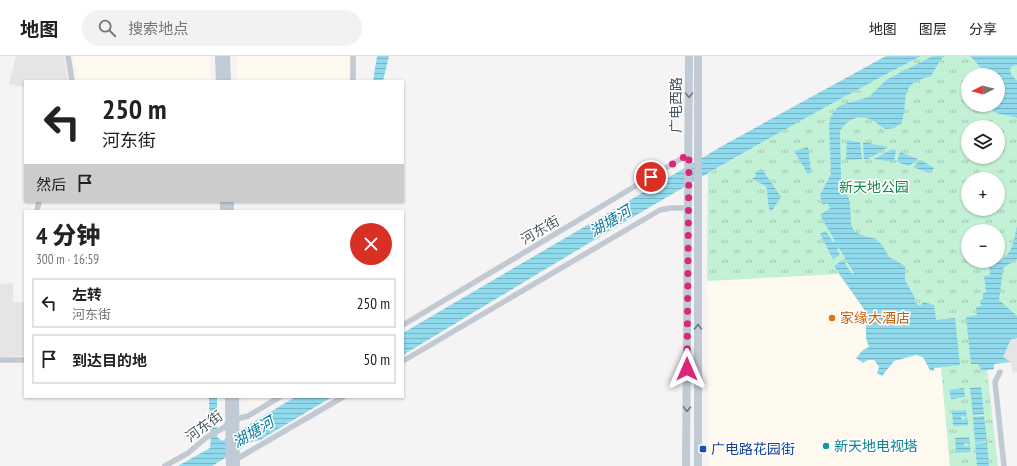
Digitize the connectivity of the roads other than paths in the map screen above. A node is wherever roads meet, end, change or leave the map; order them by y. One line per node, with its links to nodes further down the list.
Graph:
1 (68, 56): 7 (street)
2 (219, 56): 8 (main road)
3 (226, 56): 9 (main road)
4 (353, 56): 10 (street)
5 (689, 56): 11 (main road, 广电西路, one-way to 11)
6 (698, 56): 26 (main road, 广电西路, one-way to 6)
7 (72, 80)
8 (220, 80)
9 (227, 80)
10 (353, 80)
11 (689, 158): 12 (main road, 广电西路); 13 (street, 河东街)
12 (689, 208): 16 (street); 25 (main road, 广电西路, one-way to 25)
13 (404, 324)
14 (0, 360): 15 (street)
15 (24, 360)
16 (404, 360)
17 (1000, 372): 27 (street)
18 (229, 398): 22 (main road)
19 (235, 398): 22 (main road)
20 (278, 398): 22 (street, 河东街)
21 (341, 398): 23 (street)
22 (231, 425): 23 (main road); 24 (street, 河东街)
23 (232, 461)
24 (165, 466)
25 (686, 466)
26 (698, 466)
27 (1004, 466)

